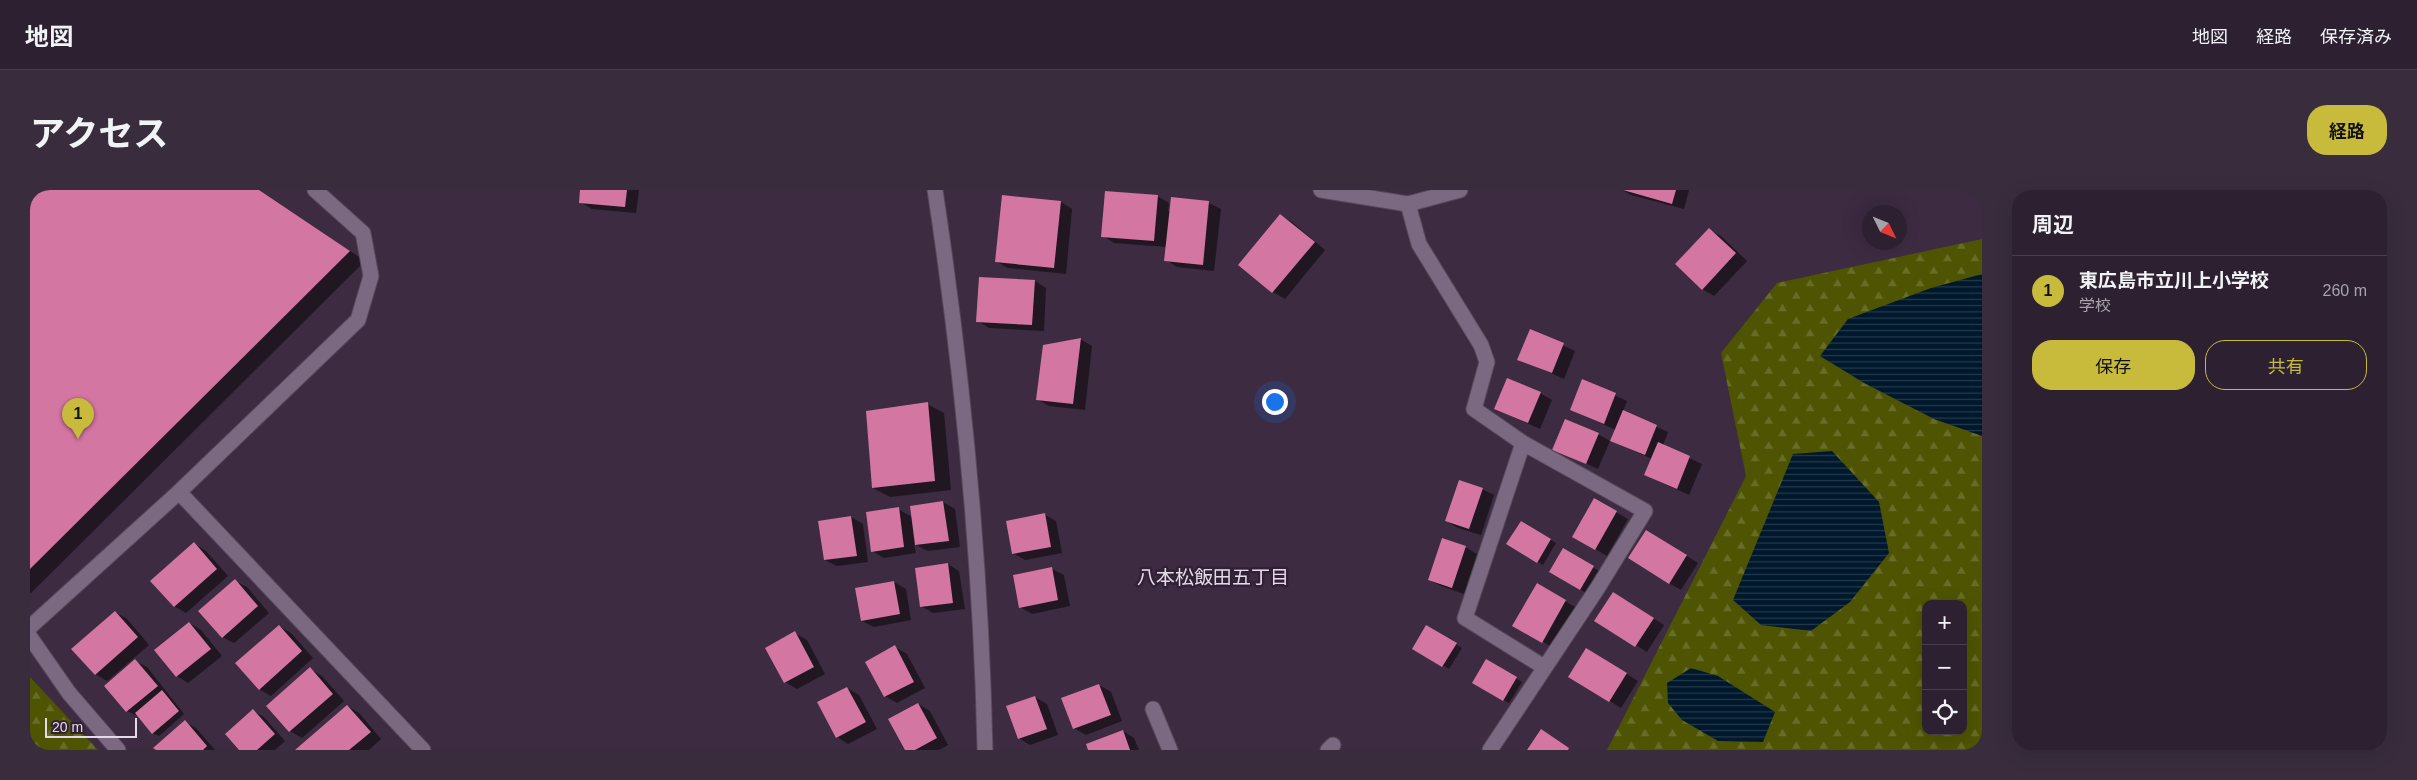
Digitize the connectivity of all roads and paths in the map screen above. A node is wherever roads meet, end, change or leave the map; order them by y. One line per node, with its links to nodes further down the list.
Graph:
1 (315, 190): 7 (street)
2 (935, 190): 14 (street)
3 (1321, 190): 5 (street)
4 (1460, 190): 5 (street)
5 (1408, 204): 6 (street)
6 (1523, 443): 10 (street); 10 (street)
7 (178, 492): 8 (street); 13 (street)
8 (30, 628)
9 (30, 637): 12 (street)
10 (1544, 667): 16 (street)
11 (1153, 709): 15 (street)
12 (118, 750)
13 (423, 750)
14 (985, 750)
15 (1170, 750)
16 (1490, 750)

